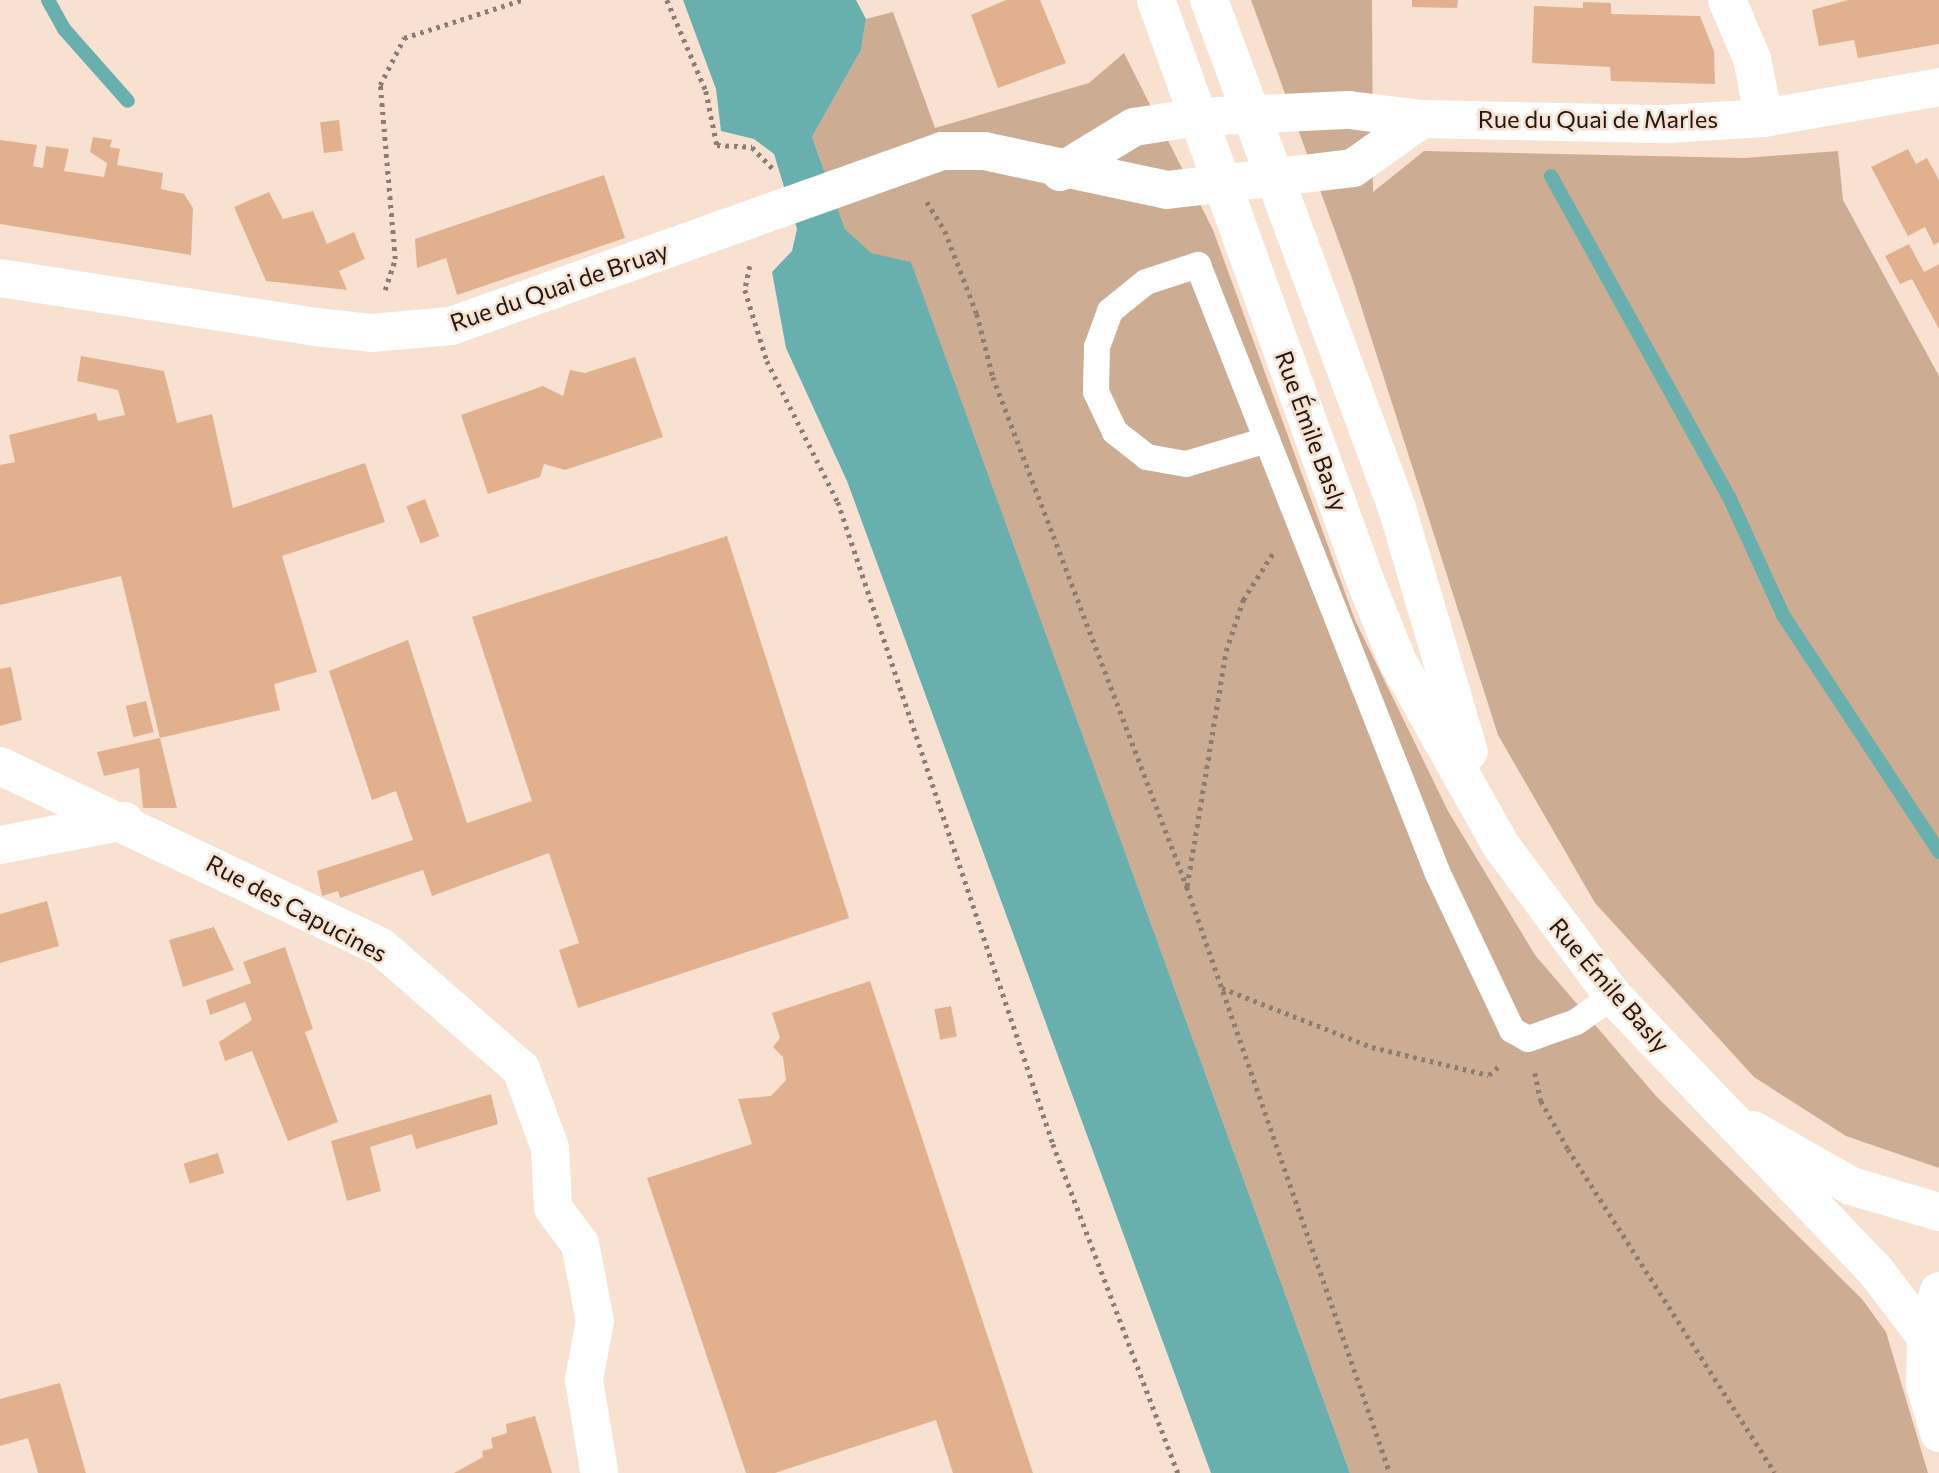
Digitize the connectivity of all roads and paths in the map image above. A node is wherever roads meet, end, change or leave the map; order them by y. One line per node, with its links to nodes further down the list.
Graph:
1 (522, 0): 17 (path)
2 (667, 0): 13 (path)
3 (1156, 0): 10 (street)
4 (1181, 0): 10 (street)
5 (1209, 0): 10 (street)
6 (1727, 0): 8 (street)
7 (1939, 87): 8 (street, Rue du Quai de Marles)
8 (1764, 118): 9 (street, Rue du Quai de Marles)
9 (1422, 119): 10 (street); 14 (street)
10 (1227, 123): 12 (street); 14 (street)
11 (888, 168): 12 (street, Rue du Quai de Bruay); 17 (street, Rue du Quai de Bruay); 24 (path)
12 (1060, 172): 14 (street, Rue du Quai de Bruay)
13 (774, 174)
14 (1250, 179): 23 (street, Rue Émile Basly); 23 (street, Rue Émile Basly)
15 (752, 257): 34 (path)
16 (0, 278): 17 (street, Rue du Quai de Bruay)
17 (371, 333)
18 (1267, 440): 18 (lane); 19 (lane)
19 (1305, 536): 24 (path); 27 (lane)
20 (0, 766): 21 (street, Rue des Capucines)
21 (125, 821): 22 (street); 33 (street, Rue des Capucines)
22 (0, 845)
23 (1502, 847): 26 (street, Rue Émile Basly)
24 (1187, 887): 25 (path)
25 (1222, 988): 27 (path); 35 (path)
26 (1614, 996): 27 (lane); 28 (street, Rue Émile Basly)
27 (1528, 1039): 36 (path)
28 (1727, 1115): 29 (street); 31 (street, Rue Émile Basly)
29 (1939, 1212)
30 (1939, 1291): 31 (street)
31 (1926, 1337): 32 (street)
32 (1939, 1433)
33 (599, 1471)
34 (1178, 1473)
35 (1390, 1473)
36 (1775, 1473)

